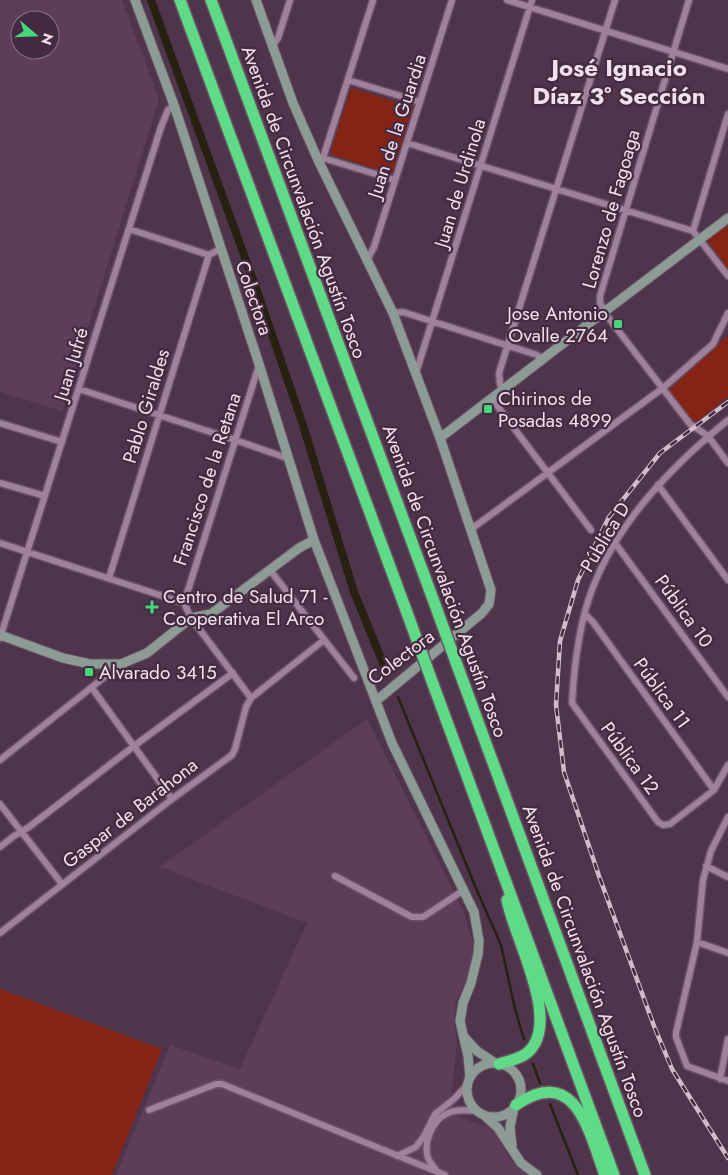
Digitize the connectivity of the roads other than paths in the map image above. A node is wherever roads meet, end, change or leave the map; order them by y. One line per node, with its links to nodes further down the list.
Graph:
1 (135, 0): 19 (main road, Colectora)
2 (180, 0): 92 (highway, bridge)
3 (211, 0): 116 (highway, Avenida de Circunvalación Agustín Tosco, bridge)
4 (256, 0): 14 (main road, Colectora)
5 (290, 0): 14 (street)
6 (373, 0): 17 (street)
7 (452, 0): 18 (street, Juan de la Guardia)
8 (507, 0): 12 (street)
9 (532, 0): 12 (street, Juan de Urdinola)
10 (615, 0): 13 (street)
11 (688, 0): 15 (street, Lorenzo de Fagoaga)
12 (530, 7): 13 (street); 23 (street, Juan de Urdinola)
13 (605, 31): 15 (street); 25 (street)
14 (272, 46): 22 (main road, Colectora)
15 (672, 52): 16 (street); 26 (street, Lorenzo de Fagoaga)
16 (728, 69)
17 (348, 80): 18 (street); 22 (street)
18 (420, 102): 21 (street, Juan de la Guardia)
19 (174, 105): 28 (street, Juan Jufré); 31 (main road, Colectora)
20 (728, 114): 29 (street)
21 (407, 142): 23 (street); 24 (street, Juan de la Guardia)
22 (321, 159): 24 (street); 33 (main road, Colectora)
23 (481, 166): 25 (street); 38 (street, Juan de Urdinola)
24 (395, 180): 33 (street, Juan de la Guardia)
25 (556, 189): 26 (street); 39 (street)
26 (624, 210): 29 (street); 35 (street, Lorenzo de Fagoaga)
27 (728, 218): 30 (main road)
28 (129, 230): 32 (street); 44 (street, Juan Jufré)
29 (693, 231): 30 (street)
30 (700, 240): 34 (street); 35 (main road)
31 (220, 249): 32 (street); 41 (main road, Colectora)
32 (209, 255): 47 (street, Pablo Giraldes)
33 (367, 260): 36 (main road, Colectora)
34 (728, 276)
35 (604, 312): 40 (main road); 43 (street)
36 (392, 313): 38 (street); 42 (main road, Colectora)
37 (728, 313): 43 (street)
38 (432, 321): 39 (street); 42 (street, Juan de Urdinola)
39 (508, 346): 40 (street); 45 (street)
40 (543, 360): 45 (main road)
41 (259, 364): 52 (street, Francisco de la Retana); 54 (main road, Colectora)
42 (416, 374): 51 (main road, Colectora)
43 (663, 388): 50 (street); 56 (street)
44 (78, 389): 47 (street); 53 (street, Juan Jufré)
45 (504, 390): 46 (main road)
46 (492, 399): 51 (main road); 56 (street)
47 (159, 415): 52 (street); 67 (street, Pablo Giraldes)
48 (728, 420): 50 (street, Pública D)
49 (0, 424): 53 (street)
50 (708, 436): 55 (street); 58 (street, Pública D)
51 (440, 438): 60 (main road, Colectora)
52 (236, 440): 54 (street); 69 (street, Francisco de la Retana)
53 (62, 442): 59 (street, Juan Jufré)
54 (287, 458): 62 (main road, Colectora)
55 (728, 463)
56 (548, 473): 60 (street); 61 (street)
57 (0, 483): 59 (street)
58 (658, 485): 64 (street, Pública D); 68 (street)
59 (45, 496): 65 (street, Juan Jufré)
60 (470, 530): 80 (main road, Colectora)
61 (591, 530)
62 (314, 540): 66 (main road); 80 (main road, Colectora)
63 (0, 543): 65 (street)
64 (615, 543): 70 (street, Pública D); 78 (street, Pública 10)
65 (27, 552): 67 (street); 72 (street, Juan Jufré)
66 (270, 570): 71 (main road); 73 (street)
67 (109, 578): 69 (street)
68 (728, 580)
69 (184, 602): 71 (street)
70 (585, 614): 81 (street, Pública D); 85 (street, Pública 11)
71 (191, 618): 74 (main road); 75 (street)
72 (0, 636): 74 (main road)
73 (324, 640): 76 (street); 79 (street)
74 (121, 664): 77 (street)
75 (233, 673): 79 (street); 82 (street)
76 (354, 678)
77 (92, 688): 82 (street); 83 (street)
78 (728, 697)
79 (251, 698): 86 (street, Gaspar de Barahona)
80 (376, 701): 96 (main road)
81 (572, 703): 85 (street, Pública 12)
82 (134, 746): 86 (street); 89 (street)
83 (0, 760)
84 (728, 765): 85 (street)
85 (714, 790)
86 (172, 799): 95 (street, Gaspar de Barahona)
87 (0, 804): 89 (street)
88 (728, 817): 91 (street)
89 (21, 831): 90 (street); 95 (street)
90 (0, 847)
91 (706, 866): 94 (street); 98 (street)
92 (500, 867): 102 (highway); 115 (highway)
93 (335, 876): 96 (street)
94 (728, 877)
95 (62, 884): 97 (street, Gaspar de Barahona)
96 (464, 890): 100 (main road)
97 (0, 933)
98 (698, 942): 99 (street); 103 (street)
99 (728, 953)
100 (463, 1036): 102 (main road); 104 (main road)
101 (728, 1039): 103 (street)
102 (497, 1063): 104 (main road); 106 (main road)
103 (720, 1079): 105 (street)
104 (469, 1081): 108 (main road); 110 (street)
105 (728, 1081)
106 (515, 1106): 108 (main road); 109 (main road); 114 (highway)
107 (149, 1110): 110 (street)
108 (480, 1113): 109 (main road); 111 (street)
109 (512, 1149): 113 (main road)
110 (397, 1156): 111 (street)
111 (438, 1172): 112 (street)
112 (445, 1175)
113 (538, 1175)
114 (605, 1175)
115 (614, 1175)
116 (645, 1175)

